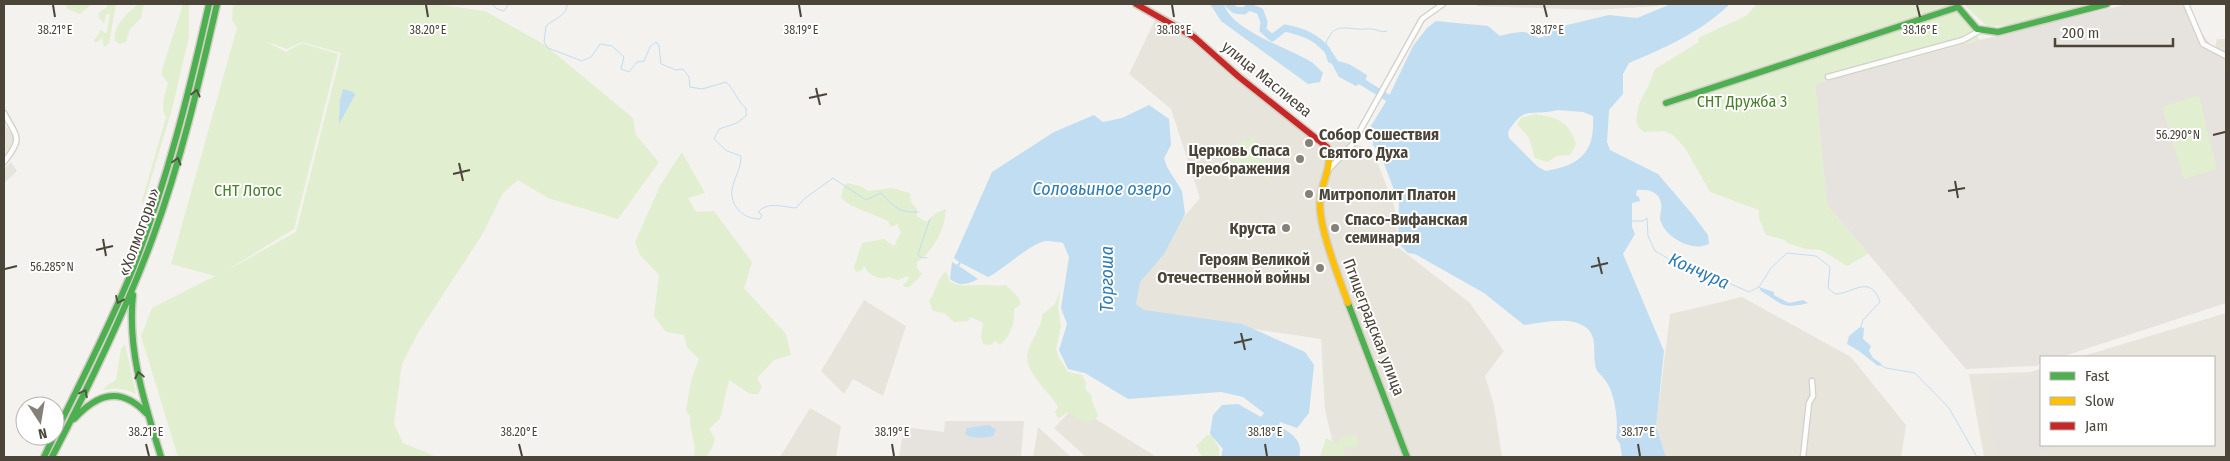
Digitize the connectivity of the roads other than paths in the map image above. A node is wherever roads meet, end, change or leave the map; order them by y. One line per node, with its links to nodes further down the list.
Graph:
1 (209, 4): 17 (main road, «Холмогоры», one-way to 17)
2 (217, 4): 15 (main road, «Холмогоры», one-way to 2)
3 (1136, 4): 12 (main road, улица Маслиева)
4 (1443, 4): 14 (street)
5 (2107, 4): 7 (main road)
6 (2186, 4): 8 (street)
7 (1982, 29): 9 (street); 10 (main road)
8 (2226, 56)
9 (1828, 77)
10 (1666, 103)
11 (4, 113): 13 (street)
12 (1328, 147): 14 (main road, Птицеградская улица)
13 (4, 162)
14 (1328, 169): 22 (main road, Птицеградская улица)
15 (141, 269): 18 (main road, one-way to 15); 19 (main road, «Холмогоры», one-way to 15)
16 (1812, 381): 23 (street)
17 (65, 414)
18 (151, 422): 20 (main road); 21 (main road)
19 (65, 431)
20 (65, 432)
21 (161, 457)
22 (1407, 457)
23 (1802, 457)

